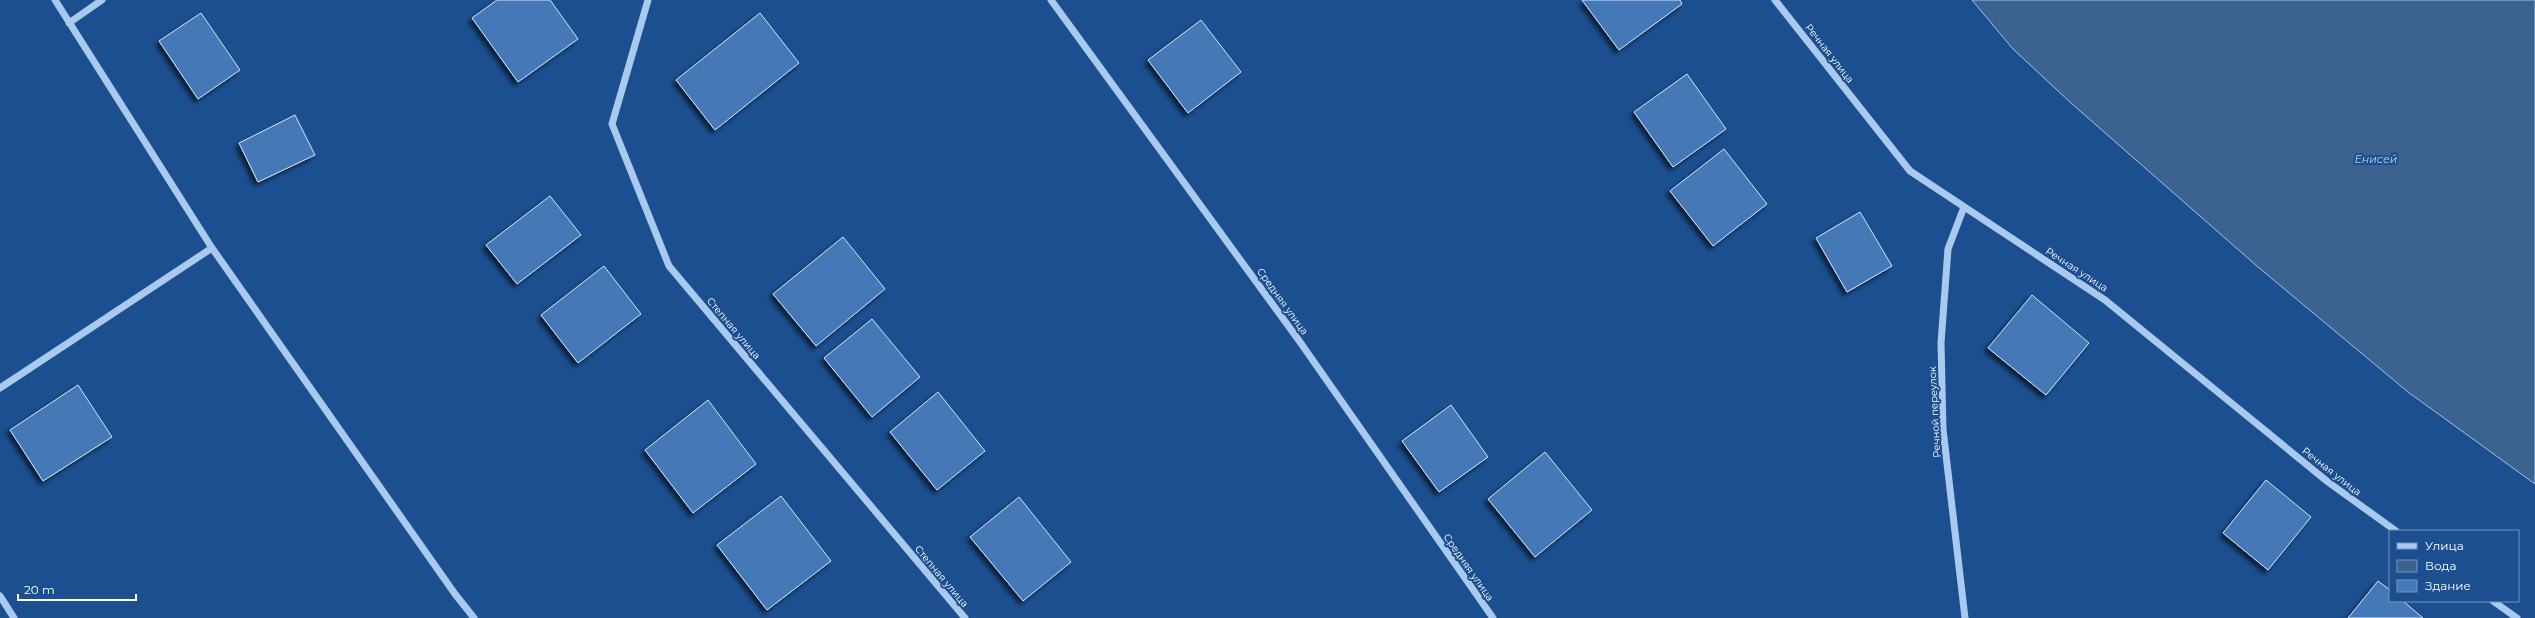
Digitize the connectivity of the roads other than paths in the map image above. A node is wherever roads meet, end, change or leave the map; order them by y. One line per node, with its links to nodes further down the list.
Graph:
1 (55, 0): 6 (street)
2 (102, 0): 6 (street)
3 (648, 0): 15 (street, Степная улица)
4 (1051, 0): 16 (street, Средняя улица)
5 (1775, 0): 7 (street, Речная улица)
6 (69, 23): 8 (street)
7 (1964, 207): 10 (street, Речная улица); 17 (street, Речной переулок)
8 (212, 248): 9 (street); 14 (street)
9 (0, 388)
10 (2395, 530)
11 (0, 596): 13 (street)
12 (2494, 602): 18 (street)
13 (14, 618)
14 (474, 618)
15 (965, 618)
16 (1492, 618)
17 (1965, 618)
18 (2517, 618)

